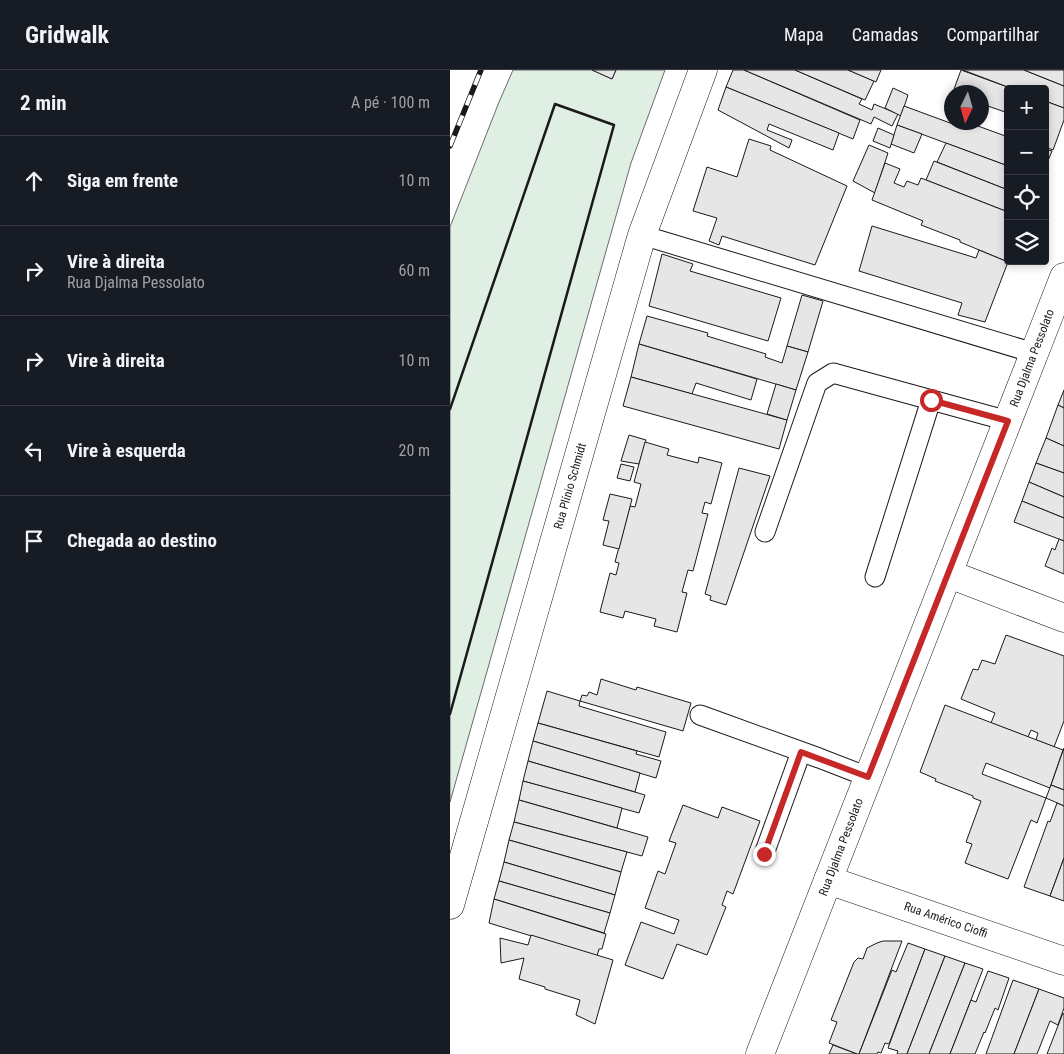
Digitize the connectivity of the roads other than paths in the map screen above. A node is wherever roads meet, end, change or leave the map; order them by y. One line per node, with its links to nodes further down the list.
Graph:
1 (703, 70): 2 (street, Rua Plínio Schmidt)
2 (642, 235): 4 (lane); 16 (street, Rua Plínio Schmidt)
3 (1064, 277): 4 (street, Rua Djalma Pessolato)
4 (1034, 353): 6 (street, Rua Djalma Pessolato)
5 (931, 400): 6 (lane); 7 (lane); 9 (lane)
6 (1008, 421): 8 (street, Rua Djalma Pessolato)
7 (765, 532)
8 (949, 574): 10 (street); 13 (street, Rua Djalma Pessolato)
9 (875, 577)
10 (1064, 618)
11 (700, 715): 12 (lane)
12 (801, 752): 13 (lane); 14 (lane)
13 (868, 777): 15 (street, Rua Djalma Pessolato)
14 (764, 854)
15 (828, 880): 17 (street, Rua Américo Cioffi); 18 (street, Rua Djalma Pessolato)
16 (450, 905)
17 (1064, 961)
18 (760, 1054)

